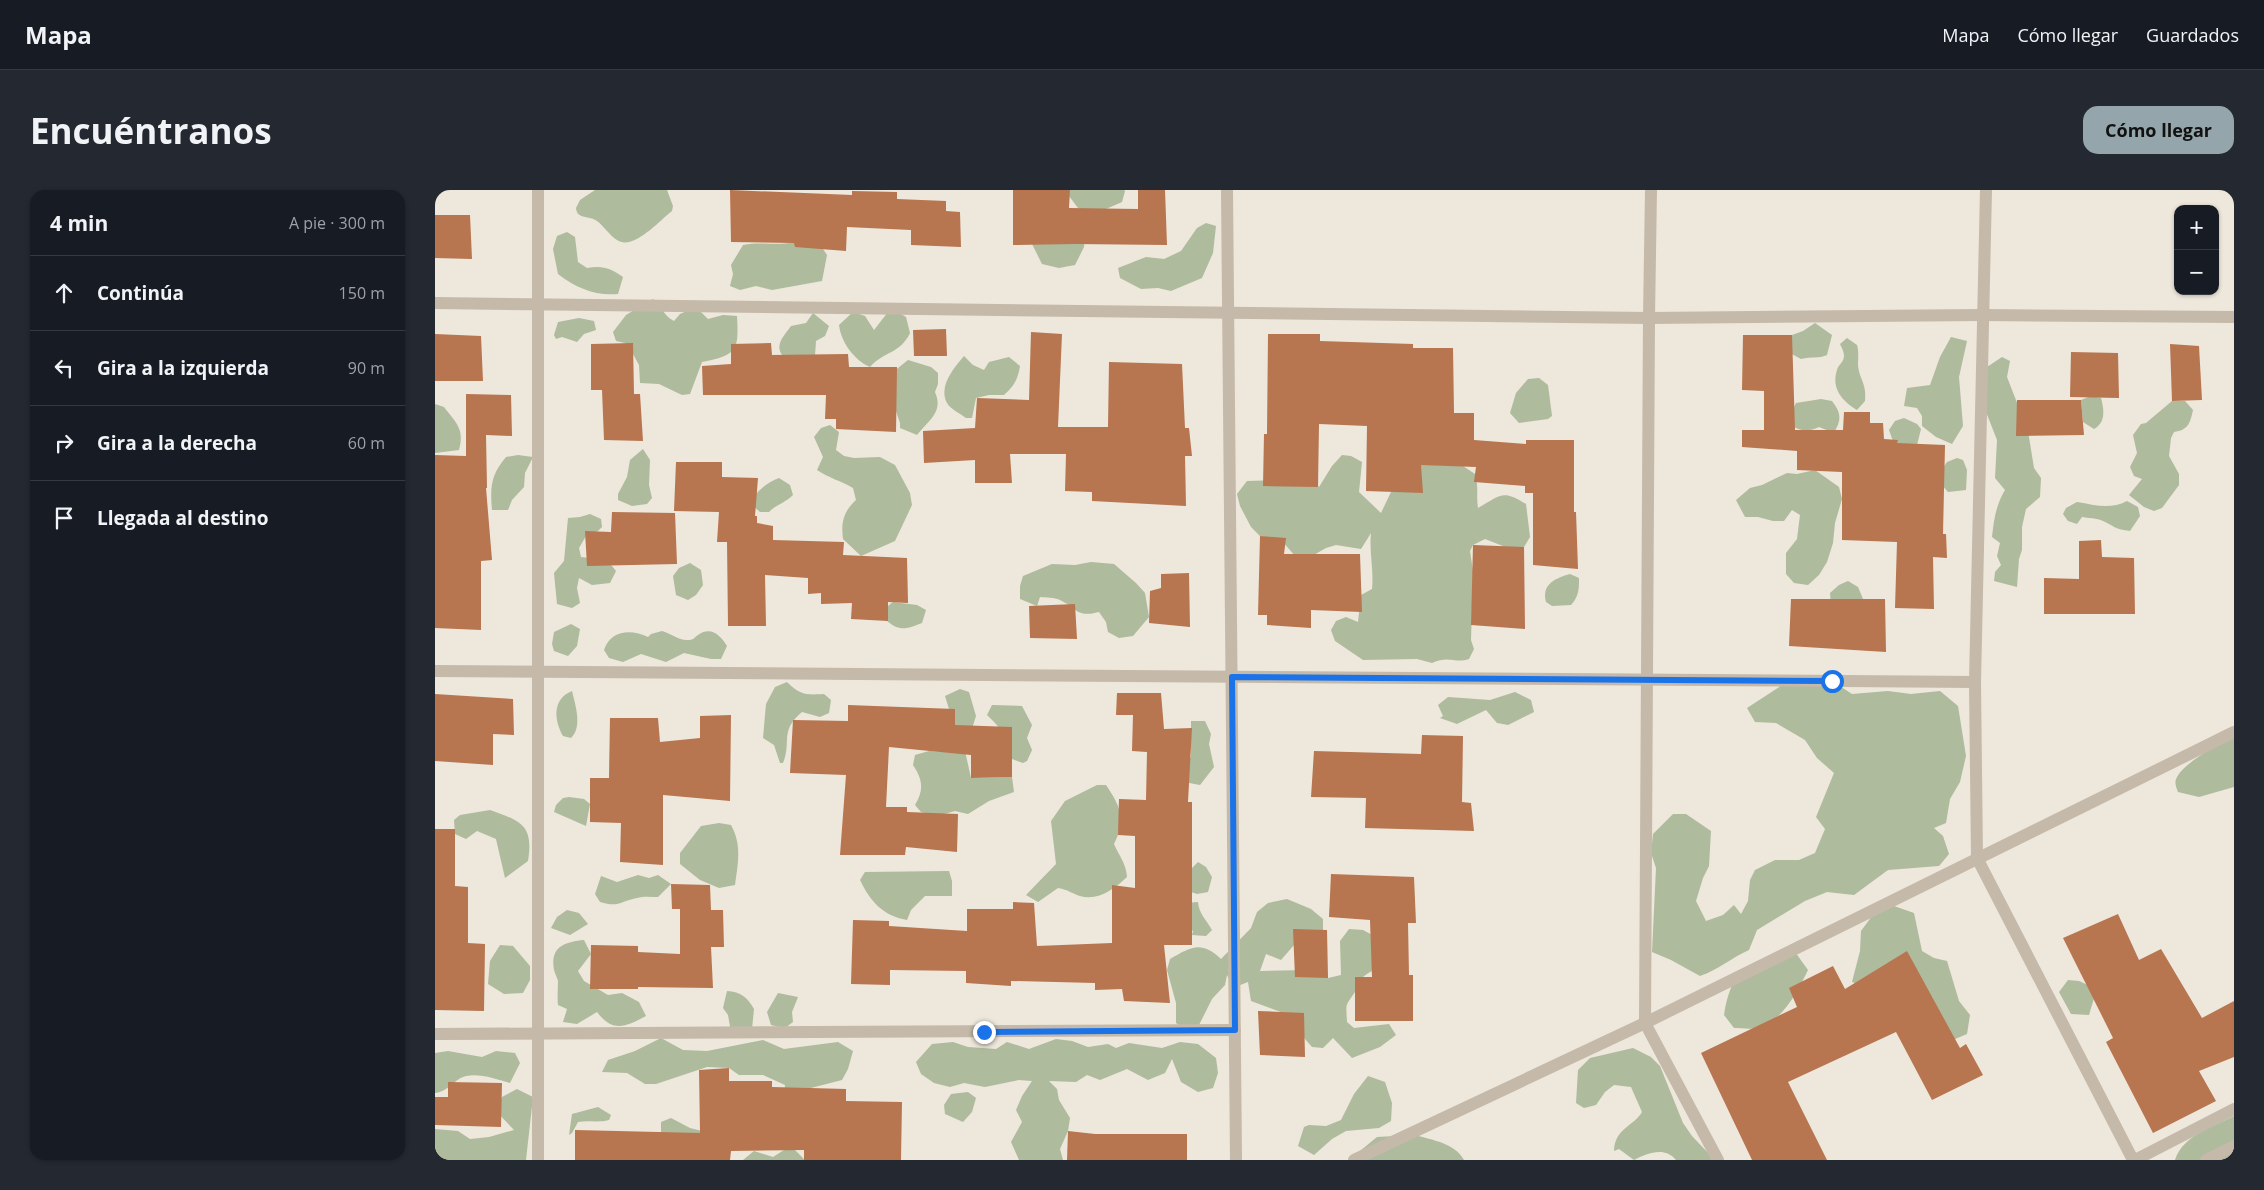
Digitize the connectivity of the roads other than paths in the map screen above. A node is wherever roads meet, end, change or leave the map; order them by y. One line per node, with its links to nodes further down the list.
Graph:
1 (539, 190): 6 (street)
2 (1227, 190): 7 (street)
3 (1651, 190): 9 (street)
4 (1985, 190): 8 (street)
5 (435, 303): 6 (street)
6 (539, 305): 7 (street); 12 (street)
7 (1228, 313): 9 (street); 13 (street)
8 (1983, 315): 9 (street); 10 (street); 15 (street)
9 (1649, 318): 14 (street)
10 (2234, 318)
11 (435, 671): 12 (street)
12 (539, 672): 13 (street); 20 (street)
13 (1232, 677): 14 (street); 19 (street)
14 (1647, 680): 15 (street); 18 (street)
15 (1975, 682): 17 (street)
16 (2234, 732): 17 (street)
17 (1977, 858): 18 (street); 28 (street)
18 (1645, 1023): 26 (street); 27 (street)
19 (1235, 1030): 20 (street); 25 (street)
20 (538, 1033): 21 (street); 24 (street)
21 (435, 1034)
22 (2234, 1109): 28 (street)
23 (2234, 1146): 29 (street)
24 (538, 1160)
25 (1236, 1160)
26 (1354, 1160)
27 (1718, 1160)
28 (2134, 1160)
29 (2206, 1160)

